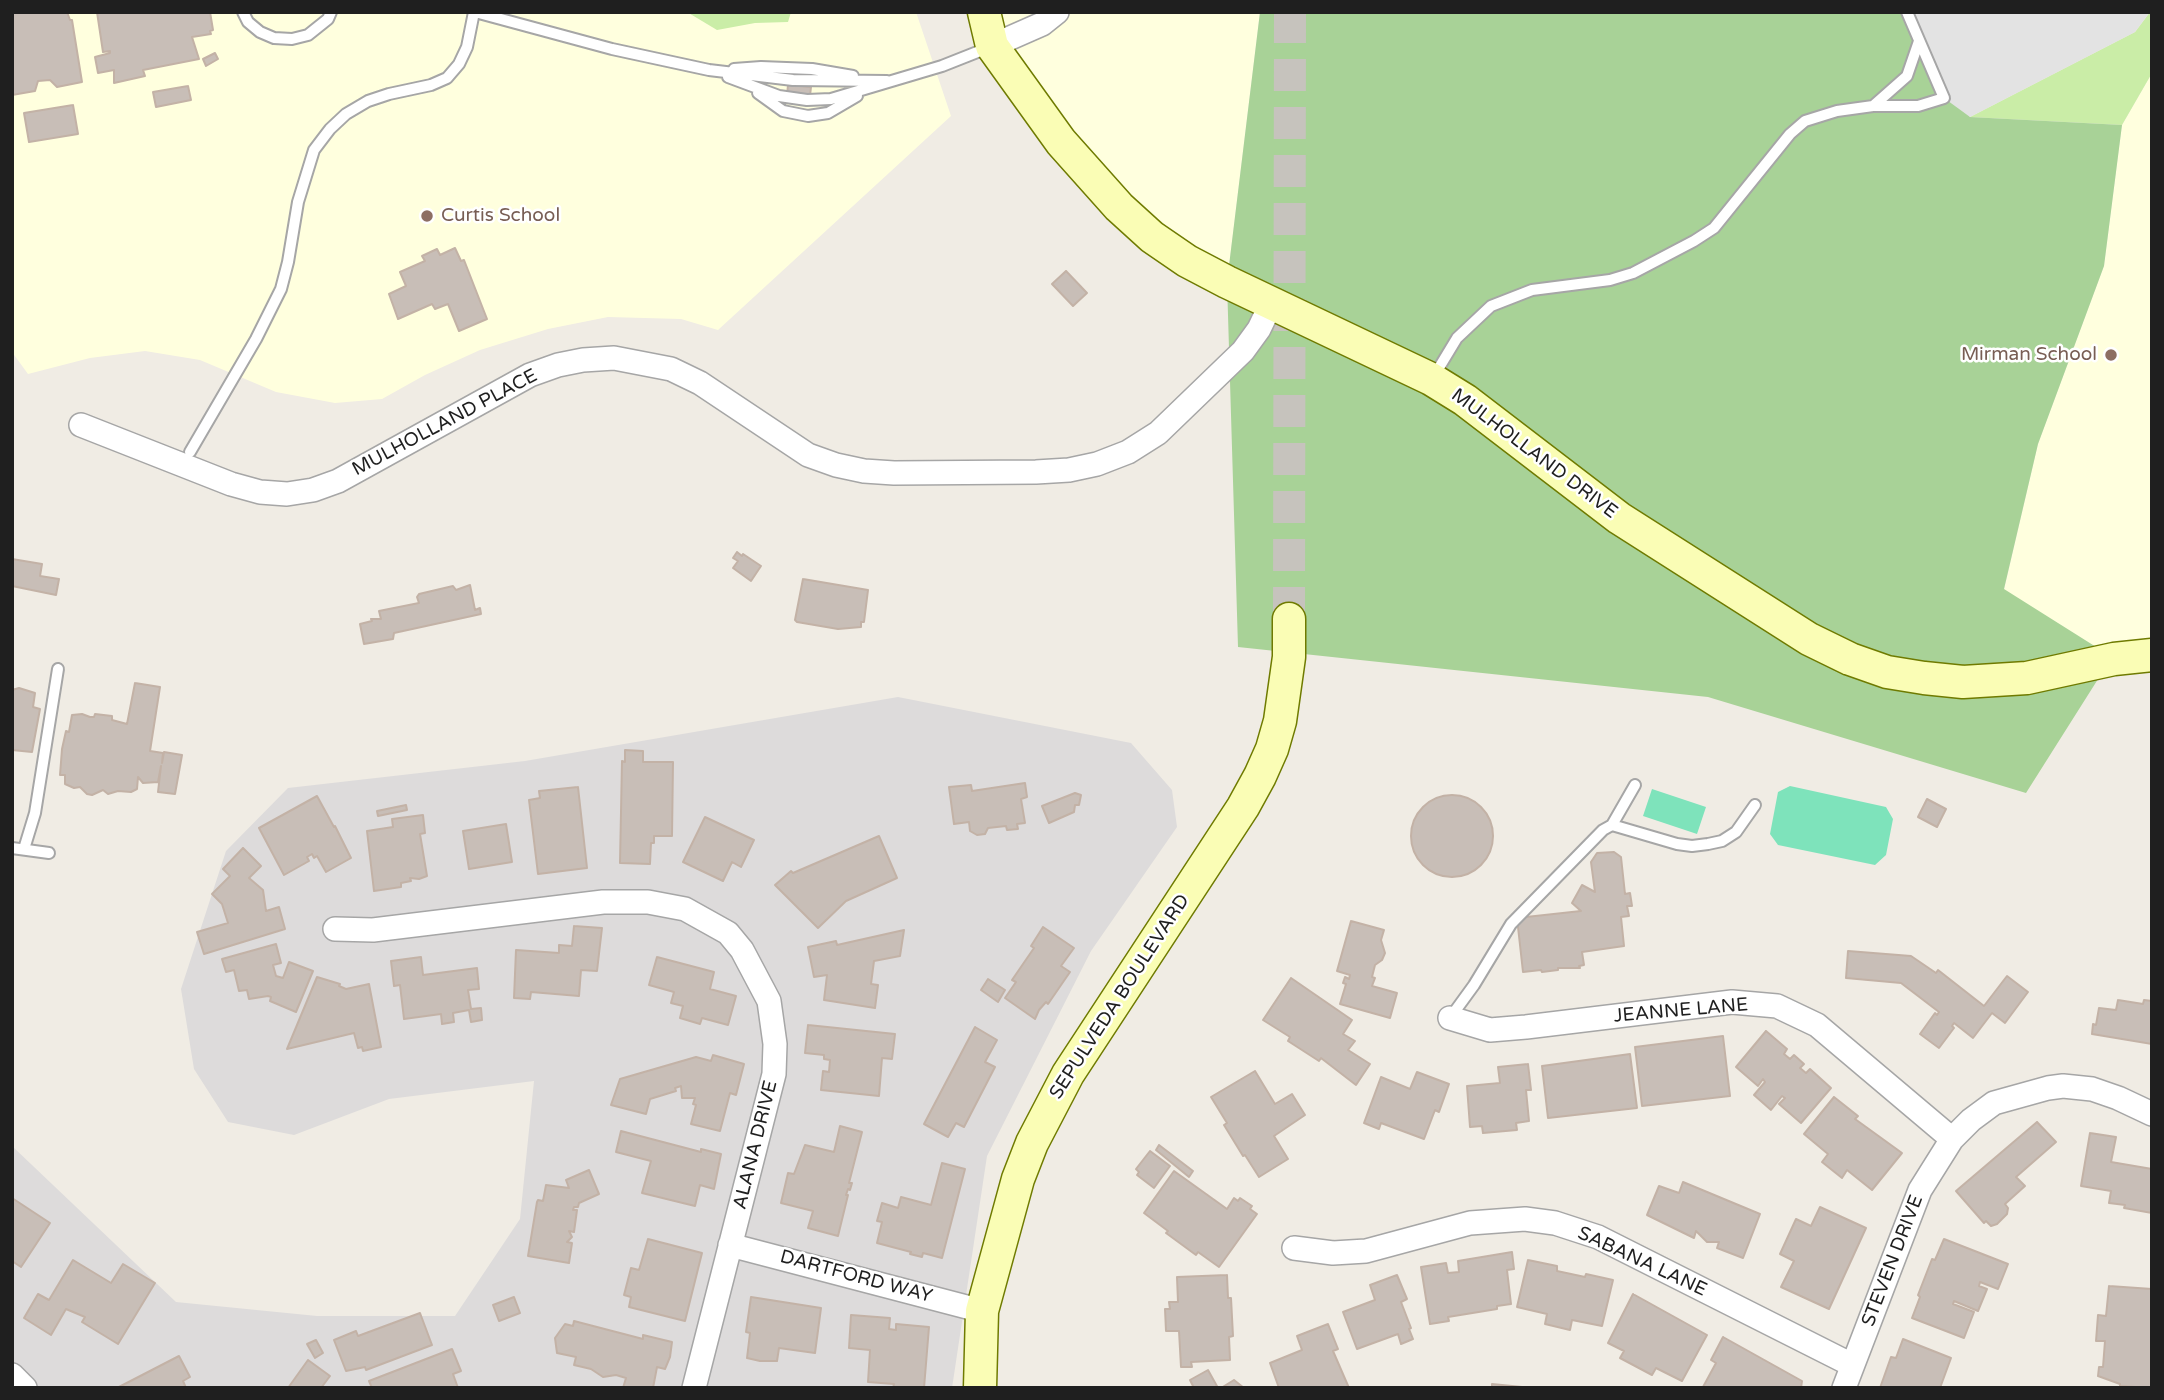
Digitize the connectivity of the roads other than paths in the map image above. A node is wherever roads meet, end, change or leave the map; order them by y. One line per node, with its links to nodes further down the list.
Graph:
1 (243, 12): 2 (lane)
2 (331, 12)
3 (475, 12): 9 (lane); 15 (lane)
4 (984, 12): 8 (main road, MULHOLLAND DRIVE)
5 (1057, 12): 8 (street)
6 (1906, 12): 7 (lane)
7 (1919, 41): 11 (lane); 11 (lane)
8 (992, 46): 10 (lane); 12 (main road, MULHOLLAND DRIVE)
9 (709, 70): 10 (lane); 10 (lane)
10 (887, 81)
11 (1873, 106): 13 (lane)
12 (1271, 304): 13 (main road, MULHOLLAND DRIVE); 15 (street, MULHOLLAND PLACE)
13 (1431, 379): 17 (main road, MULHOLLAND DRIVE)
14 (81, 425): 15 (street, MULHOLLAND PLACE)
15 (186, 458)
16 (1289, 619): 30 (main road, SEPULVEDA BOULEVARD)
17 (2152, 655)
18 (58, 669): 22 (lane)
19 (1635, 785): 21 (lane)
20 (1755, 805): 21 (lane)
21 (1612, 825): 25 (lane)
22 (18, 849): 23 (lane)
23 (49, 853)
24 (335, 929): 28 (street, ALANA DRIVE)
25 (1450, 1017): 27 (street, JEANNE LANE)
26 (2152, 1114): 27 (street, STEVEN DRIVE)
27 (1952, 1139): 31 (street, STEVEN DRIVE)
28 (730, 1245): 30 (street, DARTFORD WAY); 34 (street, ALANA DRIVE)
29 (1294, 1248): 31 (street, SABANA LANE)
30 (982, 1311): 35 (main road, SEPULVEDA BOULEVARD)
31 (1853, 1365): 36 (street, STEVEN DRIVE)
32 (12, 1375): 33 (street)
33 (25, 1388)
34 (694, 1388)
35 (980, 1388)
36 (1844, 1388)

